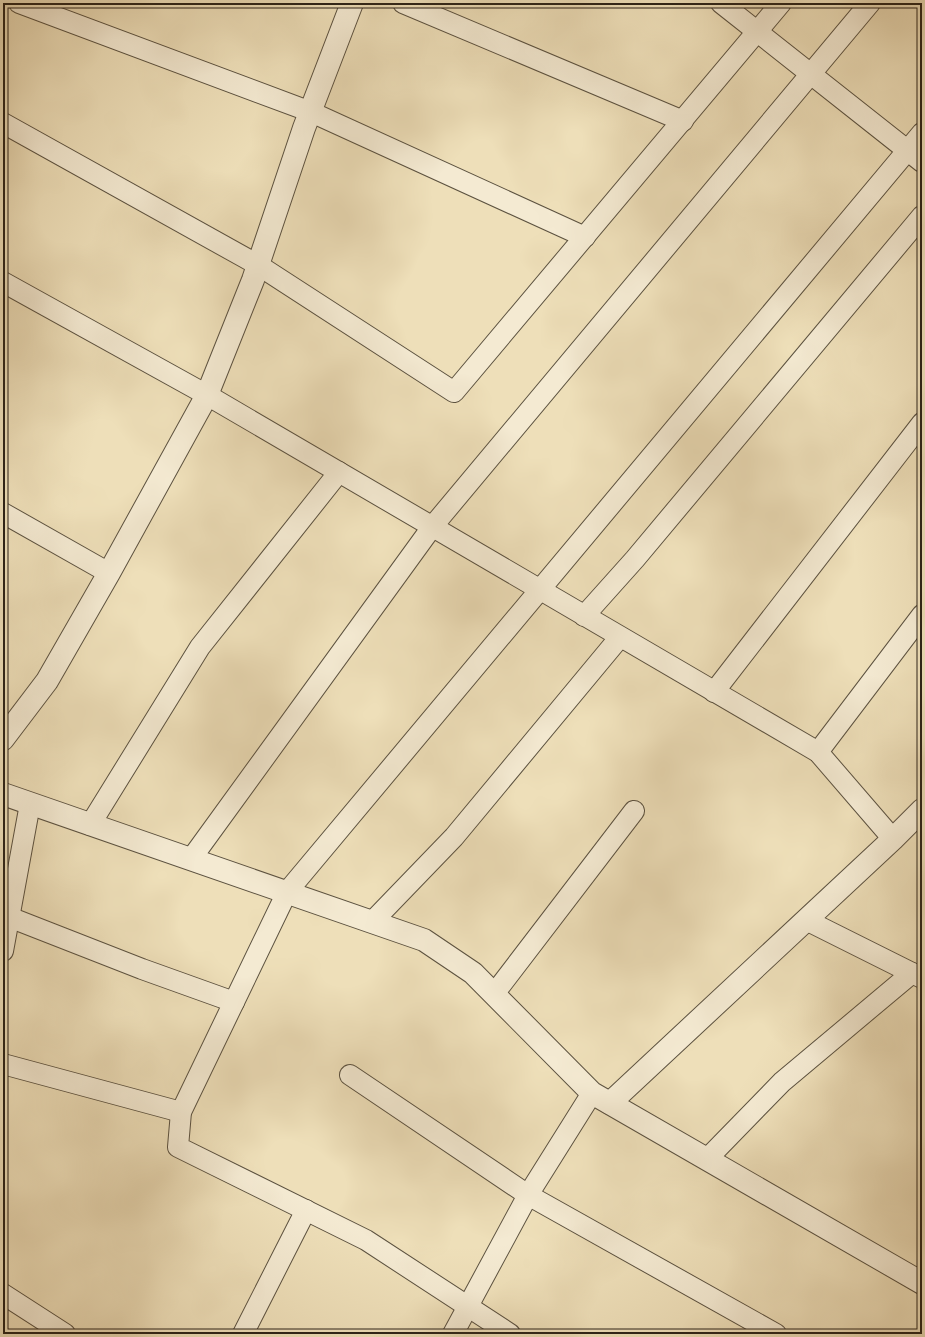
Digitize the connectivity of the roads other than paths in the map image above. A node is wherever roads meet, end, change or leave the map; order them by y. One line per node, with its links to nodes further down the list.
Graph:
1 (19, 3): 9 (street)
2 (352, 3): 9 (street)
3 (403, 3): 10 (street)
4 (721, 3): 7 (street)
5 (781, 3): 7 (street)
6 (870, 3): 8 (street)
7 (757, 32): 8 (street); 10 (street)
8 (811, 75): 13 (street); 22 (street)
9 (311, 112): 15 (street); 16 (street)
10 (682, 121): 15 (street)
11 (3, 123): 16 (street)
12 (922, 133): 13 (street)
13 (914, 156): 24 (street)
14 (922, 216): 26 (street)
15 (585, 237): 16 (street)
16 (258, 265): 18 (street)
17 (3, 282): 18 (street)
18 (207, 395): 20 (street); 23 (street)
19 (922, 424): 28 (street)
20 (339, 472): 22 (street); 35 (street)
21 (3, 513): 23 (street)
22 (432, 527): 24 (street); 37 (street)
23 (109, 573): 29 (street)
24 (540, 590): 26 (street); 38 (street)
25 (922, 615): 30 (street)
26 (584, 616): 27 (street)
27 (620, 637): 28 (street); 41 (street)
28 (714, 692): 30 (street)
29 (3, 739)
30 (818, 752): 36 (street)
31 (3, 794): 32 (street)
32 (30, 804): 35 (street); 39 (street)
33 (634, 811): 44 (street)
34 (922, 811): 36 (street)
35 (90, 825): 37 (street)
36 (893, 839): 40 (street)
37 (191, 859): 38 (street)
38 (287, 892): 41 (street); 45 (street)
39 (9, 917): 42 (street); 45 (street)
40 (806, 920): 43 (street); 49 (street)
41 (372, 922): 44 (street)
42 (3, 951)
43 (917, 976): 51 (street)
44 (494, 994): 48 (street)
45 (234, 1002): 50 (street)
46 (3, 1064): 50 (street)
47 (350, 1075): 52 (street)
48 (592, 1092): 49 (street); 52 (street)
49 (610, 1103): 51 (street)
50 (181, 1112): 53 (street)
51 (707, 1159): 54 (street)
52 (528, 1195): 56 (street); 61 (street)
53 (306, 1210): 56 (street); 58 (street)
54 (922, 1283)
55 (3, 1294): 57 (street)
56 (468, 1306): 59 (street); 60 (street)
57 (65, 1334)
58 (243, 1334)
59 (453, 1334)
60 (510, 1334)
61 (776, 1334)

